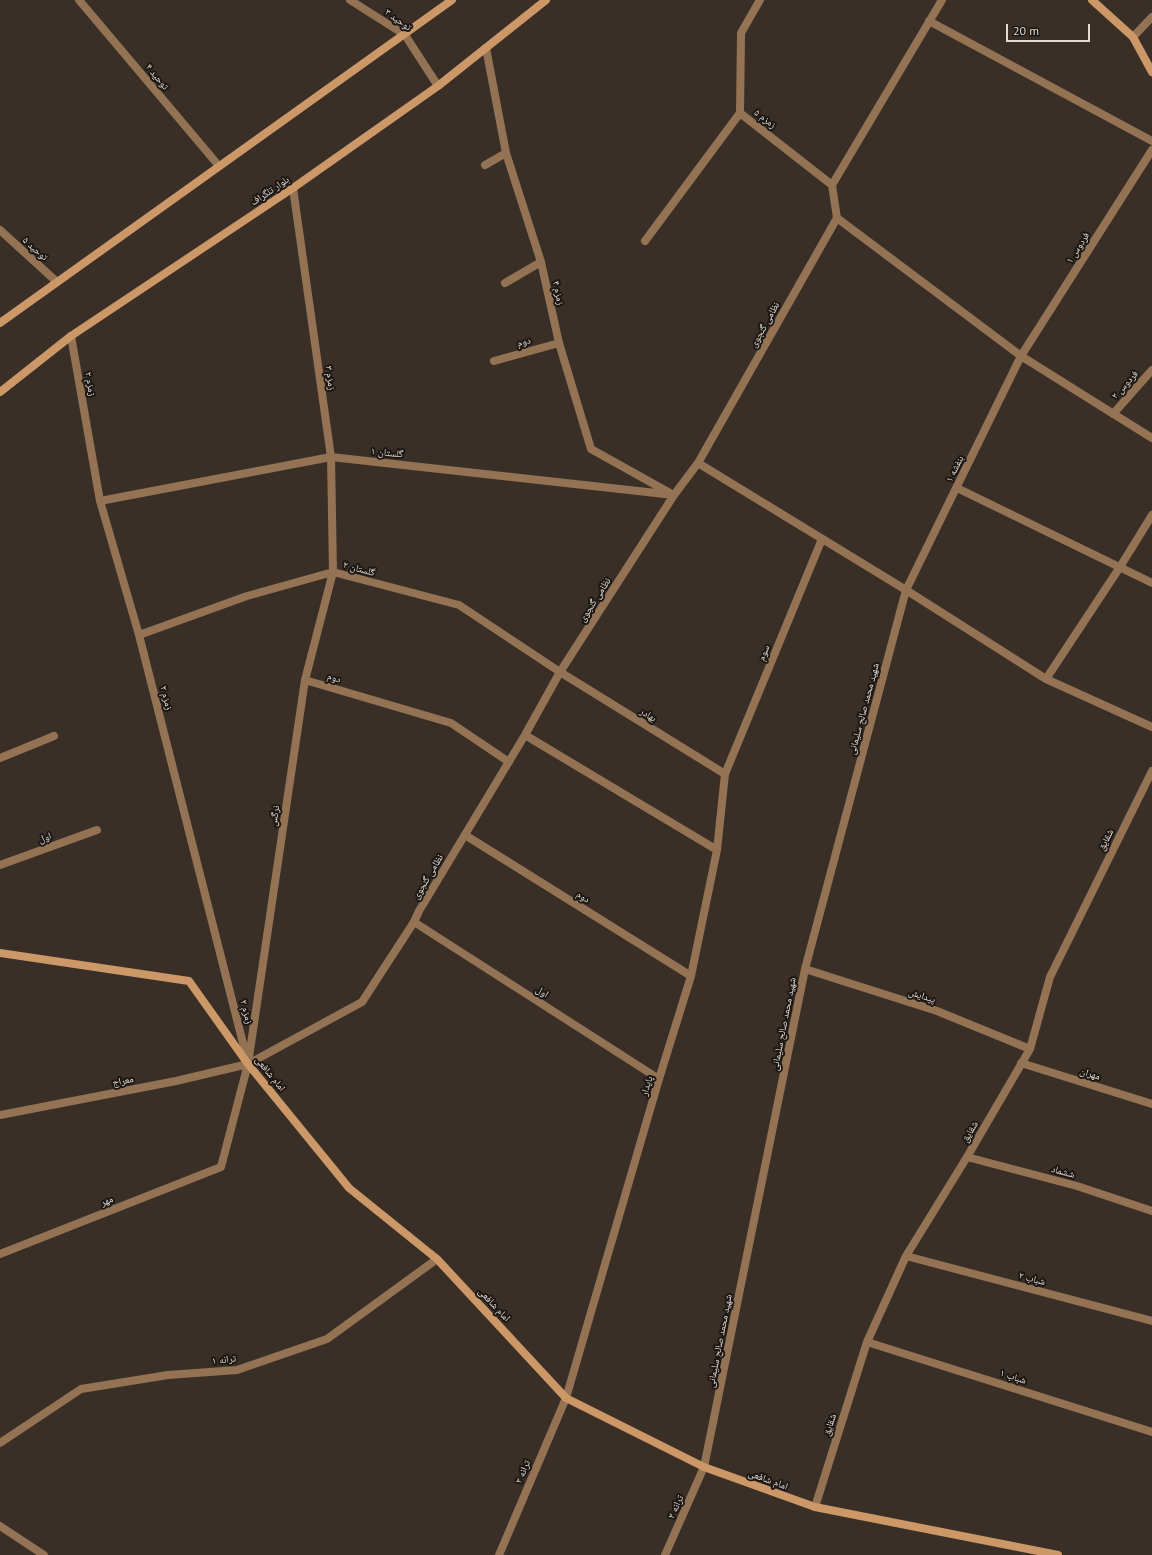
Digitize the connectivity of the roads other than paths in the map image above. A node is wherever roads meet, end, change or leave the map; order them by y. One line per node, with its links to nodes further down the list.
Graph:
1 (79, 0): 20 (street, توحید ۴)
2 (350, 0): 10 (street, توحید ۳)
3 (452, 0): 10 (street)
4 (546, 0): 12 (street, بلوار تلگراف)
5 (760, 0): 15 (street, زمزم ۵)
6 (942, 0): 9 (street)
7 (1092, 0): 11 (street)
8 (1152, 17): 11 (street)
9 (929, 20): 16 (street); 21 (street)
10 (405, 35): 14 (street, توحید ۳); 20 (street)
11 (1133, 37): 13 (street)
12 (486, 48): 14 (street, بلوار تلگراف); 18 (street, زمزم ۴)
13 (1152, 72)
14 (438, 86): 22 (street, بلوار تلگراف)
15 (740, 113): 21 (street, زمزم ۵); 25 (street)
16 (1152, 141)
17 (1152, 150): 32 (street, فردوس ۱)
18 (506, 153): 19 (street); 26 (street, زمزم ۴)
19 (485, 164)
20 (219, 166): 27 (street)
21 (832, 185): 23 (street)
22 (293, 188): 30 (street, بلوار تلگراف); 38 (street, زمزم ۳)
23 (837, 218): 32 (street); 39 (street, نظامی گنجوی)
24 (0, 230): 27 (street, توحید ۵)
25 (645, 241)
26 (541, 262): 28 (street); 31 (street, زمزم ۴)
27 (57, 282): 29 (street)
28 (505, 283)
29 (0, 324)
30 (72, 336): 35 (street, بلوار تلگراف); 42 (street, زمزم ۲)
31 (559, 343): 33 (street, دوم); 41 (street, زمزم ۴)
32 (1021, 356): 36 (street); 40 (street, بنفشه ۱)
33 (494, 361)
34 (1152, 370): 36 (street, فردوس ۲)
35 (0, 392)
36 (1113, 414): 37 (street)
37 (1152, 438)
38 (331, 457): 41 (street, گلستان ۱); 42 (street, گلستان ۱); 46 (street, زمزم ۳)
39 (698, 463): 41 (street, نظامی گنجوی); 44 (street)
40 (957, 488): 45 (street); 48 (street, بنفشه ۱)
41 (674, 495): 50 (street, نظامی گنجوی)
42 (100, 501): 49 (street, زمزم ۲)
43 (1152, 515): 45 (street)
44 (822, 539): 48 (street); 59 (street, سوم)
45 (1120, 567): 47 (street); 51 (street)
46 (333, 572): 49 (street, گلستان ۲); 50 (street, گلستان ۲); 52 (street, نرگس)
47 (1152, 583)
48 (906, 590): 51 (street); 66 (street, شهید محمد صالح سلیمانی)
49 (139, 635): 70 (street, زمزم ۲)
50 (560, 672): 54 (street, نظامی گنجوی); 59 (street, بهادر)
51 (1046, 679): 53 (street)
52 (305, 680): 57 (street, دوم); 70 (street, نرگس)
53 (1152, 727)
54 (525, 735): 57 (street, نظامی گنجوی); 62 (street)
55 (54, 736): 56 (street)
56 (0, 758)
57 (509, 762): 61 (street, نظامی گنجوی)
58 (1152, 771): 68 (street, شقایق)
59 (725, 774): 62 (street, پایدار)
60 (96, 830): 63 (street, اول)
61 (465, 835): 64 (street, نظامی گنجوی); 67 (street, دوم)
62 (717, 850): 67 (street, پایدار)
63 (0, 865)
64 (414, 922): 70 (street, نظامی گنجوی); 71 (street, اول)
65 (0, 953): 70 (street, امام شافعی)
66 (805, 969): 68 (street, پیدایش); 84 (street, شهید محمد صالح سلیمانی)
67 (691, 976): 71 (street, پایدار)
68 (1030, 1049): 69 (street, شقایق)
69 (1021, 1063): 72 (street, مهران); 74 (street, شقایق)
70 (248, 1064): 73 (street, معراج); 76 (street, مهر); 78 (street, امام شافعی)
71 (659, 1079): 81 (street, پایدار)
72 (1152, 1104)
73 (0, 1115)
74 (967, 1157): 75 (street, ششماد); 77 (street, شقایق)
75 (1152, 1211)
76 (0, 1254)
77 (906, 1256): 79 (street, شباب ۲); 80 (street, شقایق)
78 (437, 1258): 81 (street, امام شافعی); 83 (street, ترانه ۱)
79 (1152, 1321)
80 (867, 1342): 82 (street, شباب ۱); 85 (street, شقایق)
81 (566, 1398): 84 (street, امام شافعی); 88 (street, ترانه ۲)
82 (1152, 1432)
83 (0, 1443)
84 (704, 1468): 85 (street, امام شافعی); 89 (street, ترانه ۳)
85 (815, 1507): 90 (street, امام شافعی)
86 (0, 1526): 87 (street)
87 (44, 1555)
88 (499, 1555)
89 (665, 1555)
90 (1058, 1555)

